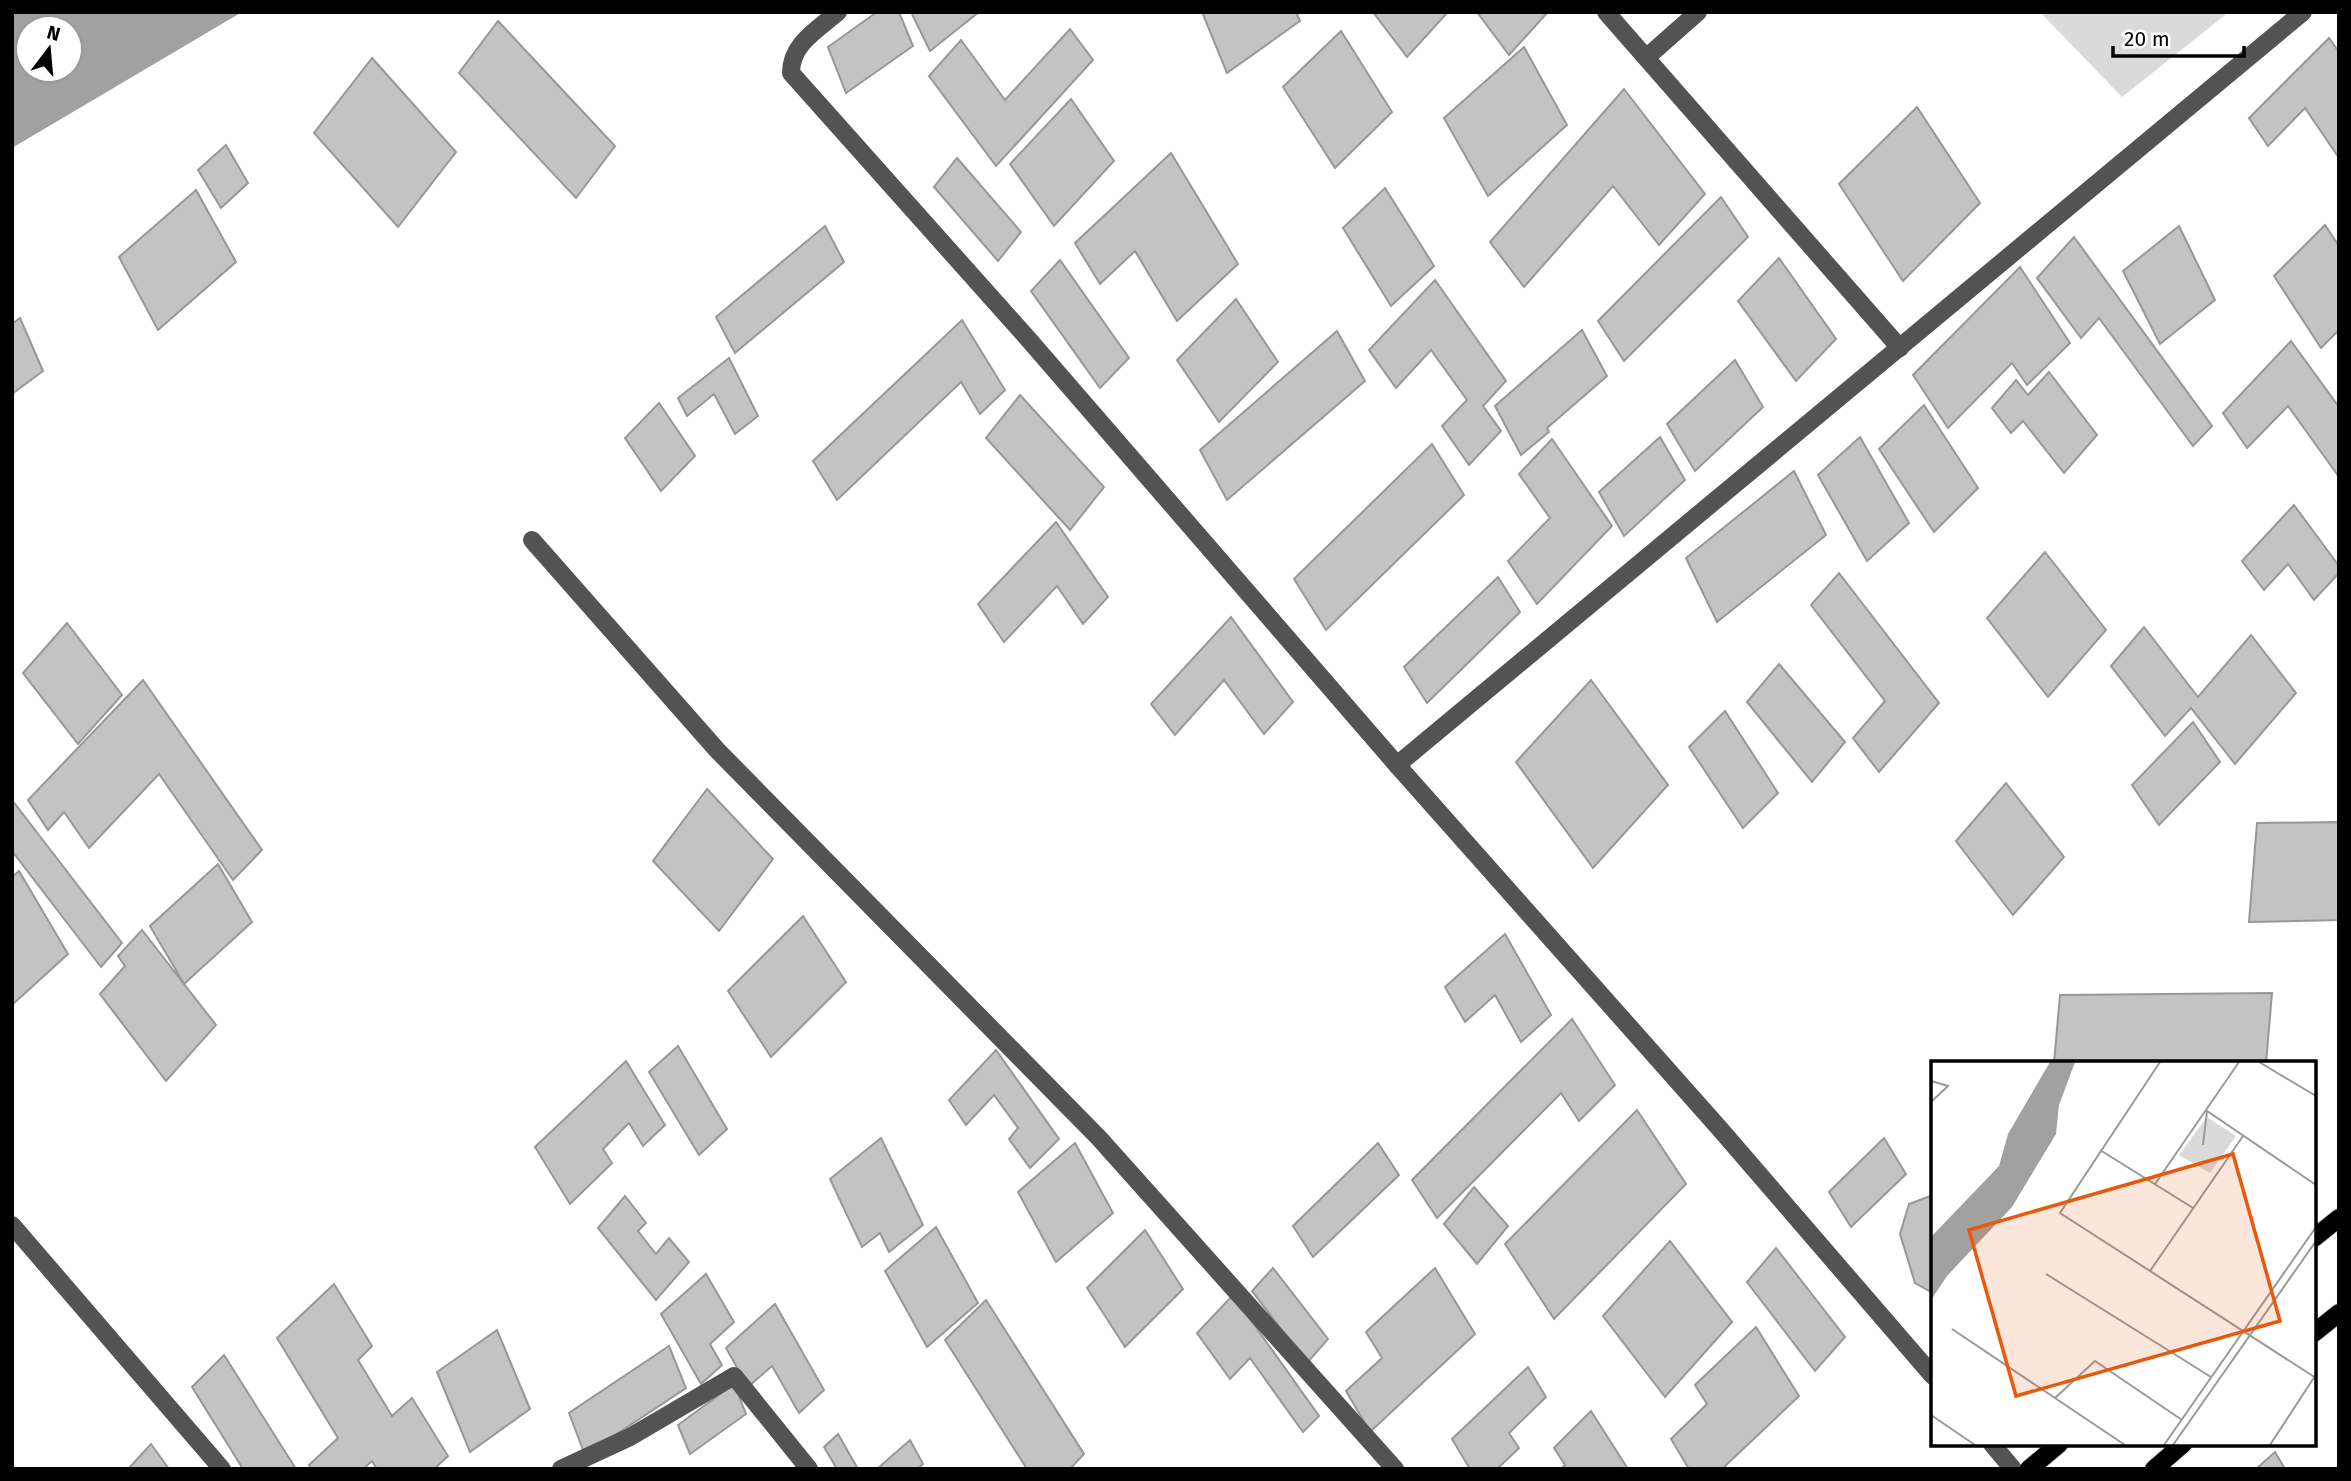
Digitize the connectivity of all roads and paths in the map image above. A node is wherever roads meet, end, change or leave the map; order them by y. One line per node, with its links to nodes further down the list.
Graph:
1 (838, 12): 8 (street)
2 (1606, 12): 5 (street)
3 (1698, 12): 5 (street)
4 (2303, 12): 6 (street)
5 (1647, 57): 6 (street)
6 (1900, 348): 8 (street)
7 (531, 540): 21 (street)
8 (1397, 765): 14 (street)
9 (2339, 1218): 11 (main road)
10 (12, 1224): 18 (street)
11 (2316, 1236)
12 (2339, 1313): 13 (main road)
13 (2316, 1332)
14 (1931, 1374)
15 (1994, 1446): 22 (street)
16 (2057, 1446): 23 (main road)
17 (2181, 1446): 24 (main road)
18 (222, 1469)
19 (561, 1469): 20 (street)
20 (809, 1469)
21 (1395, 1469)
22 (2013, 1469)
23 (2029, 1469)
24 (2154, 1469)

